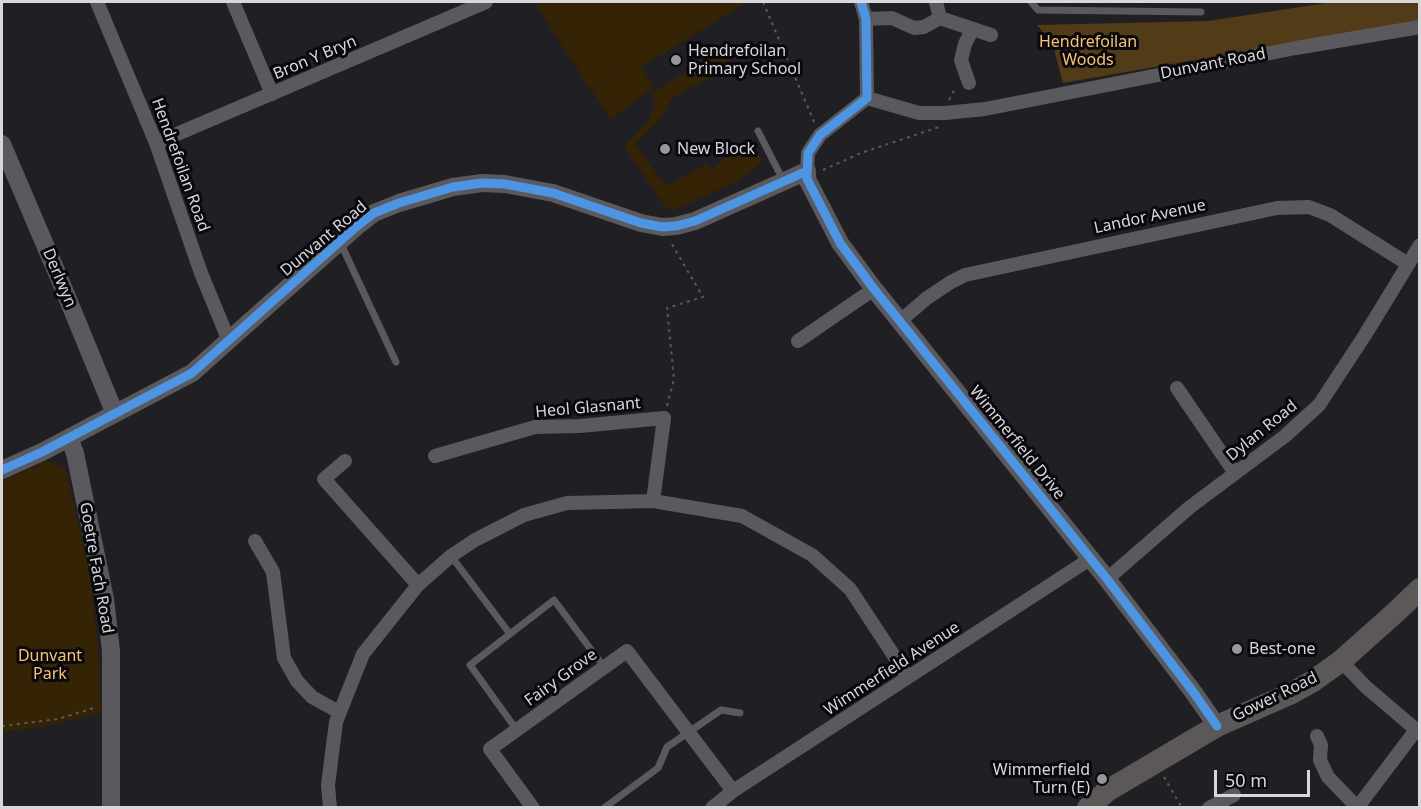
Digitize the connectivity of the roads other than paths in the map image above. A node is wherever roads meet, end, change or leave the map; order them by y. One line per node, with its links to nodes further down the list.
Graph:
1 (97, 2): 18 (street, Hendrefoilan Road)
2 (233, 2): 15 (street)
3 (486, 2): 7 (street, Bron Y Bryn)
4 (861, 2): 10 (street)
5 (936, 2): 9 (street)
6 (1031, 2): 8 (lane)
7 (464, 6): 15 (street, Bron Y Bryn)
8 (1201, 12)
9 (940, 18): 10 (street); 12 (street)
10 (866, 19): 16 (street)
11 (1419, 27): 16 (street, Dunvant Road)
12 (972, 30): 13 (street); 14 (street)
13 (991, 35)
14 (969, 83)
15 (272, 94): 18 (street, Bron Y Bryn)
16 (867, 98): 20 (street)
17 (758, 131): 21 (lane)
18 (156, 143): 27 (street, Hendrefoilan Road)
19 (2, 144): 31 (street, Derlwyn)
20 (807, 175): 21 (street, Dunvant Road); 25 (street, Wimmerfield Drive)
21 (783, 180): 22 (street, Dunvant Road)
22 (340, 241): 27 (street, Dunvant Road); 29 (lane)
23 (1419, 245): 24 (street, Dylan Road)
24 (1408, 264): 26 (street, Landor Avenue); 36 (street, Dylan Road)
25 (874, 289): 26 (street, Wimmerfield Drive); 28 (street)
26 (900, 321): 40 (street, Wimmerfield Drive)
27 (229, 341): 31 (street, Dunvant Road)
28 (798, 341)
29 (396, 362)
30 (1176, 388): 36 (street)
31 (115, 414): 32 (street, Dunvant Road)
32 (69, 438): 35 (street, Dunvant Road); 57 (street, Goetre Fach Road)
33 (435, 456): 37 (street, Heol Glasnant)
34 (345, 461): 42 (street)
35 (2, 470)
36 (1235, 473): 41 (street, Dylan Road)
37 (653, 501): 39 (street); 47 (street)
38 (255, 541): 48 (street)
39 (451, 556): 42 (street); 44 (lane)
40 (1090, 559): 41 (street, Wimmerfield Drive); 47 (street, Wimmerfield Avenue)
41 (1107, 579): 50 (street, Wimmerfield Drive)
42 (418, 585): 48 (street)
43 (1419, 589): 45 (main road, Gower Road)
44 (510, 634): 46 (lane); 51 (lane)
45 (1341, 661): 50 (main road, Gower Road); 52 (street)
46 (604, 667): 51 (street, Fairy Grove); 53 (street, Fairy Grove)
47 (908, 676): 55 (street, Wimmerfield Avenue)
48 (339, 712): 58 (street)
49 (741, 713): 53 (lane)
50 (1216, 726): 62 (main road, Gower Road)
51 (516, 729): 59 (street, Fairy Grove)
52 (1418, 731): 64 (street)
53 (689, 733): 55 (street, Fairy Grove); 60 (lane)
54 (1317, 736): 64 (street)
55 (733, 791): 61 (street, Wimmerfield Avenue)
56 (1234, 795): 63 (street)
57 (111, 807)
58 (330, 807)
59 (533, 807)
60 (604, 807)
61 (712, 807)
62 (1088, 807)
63 (1209, 807)
64 (1357, 807)

